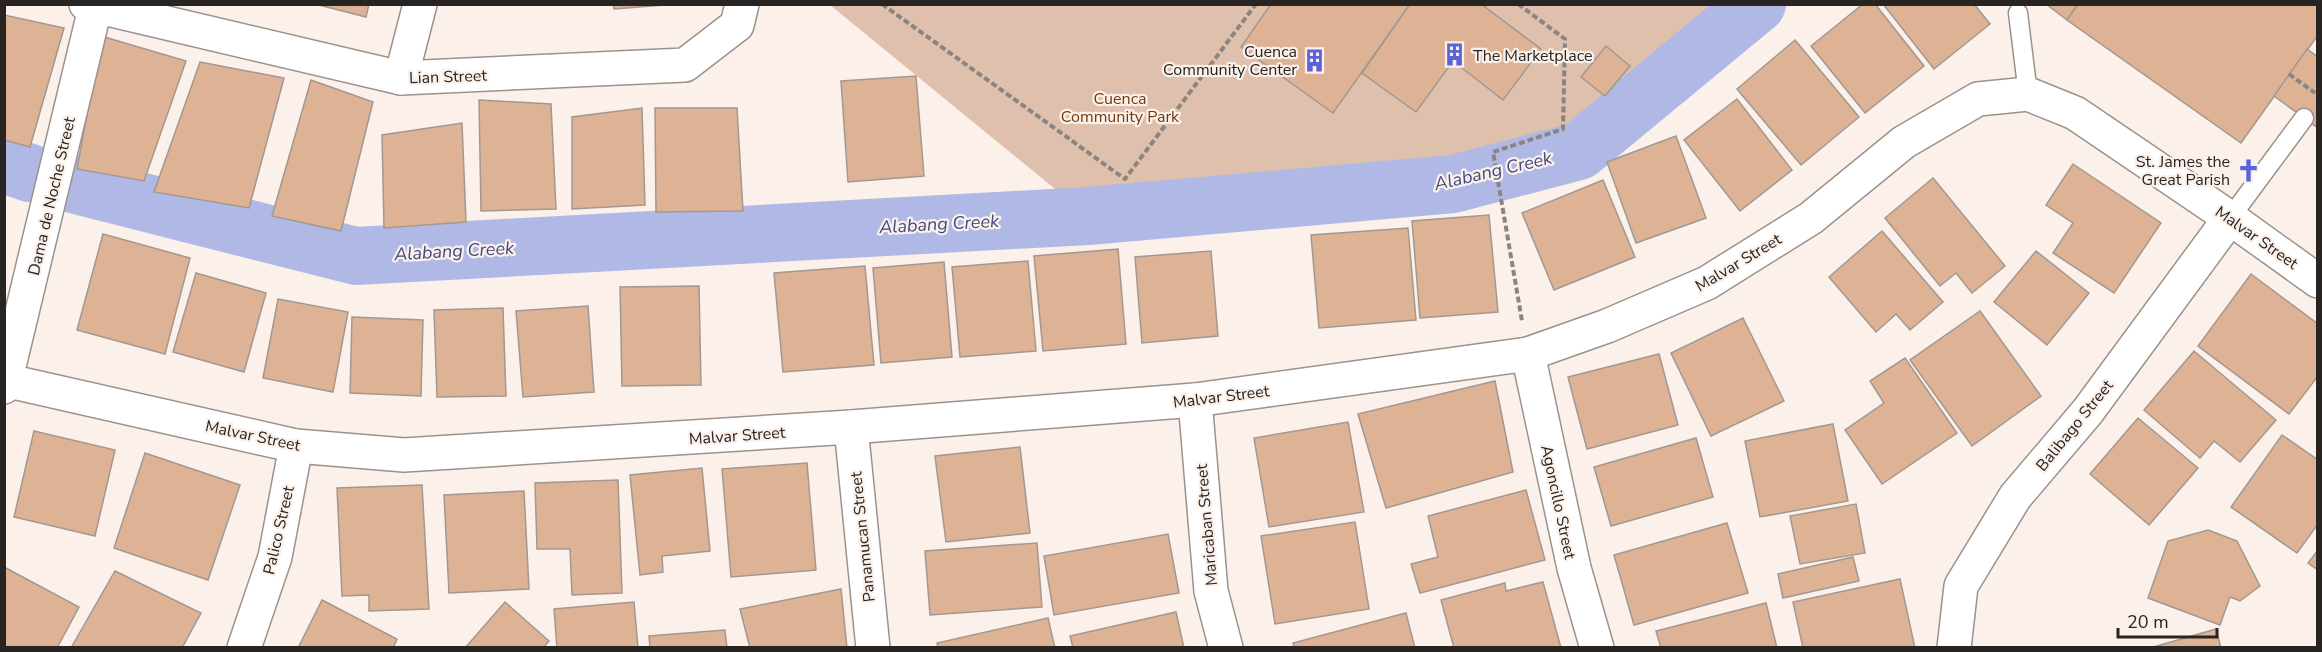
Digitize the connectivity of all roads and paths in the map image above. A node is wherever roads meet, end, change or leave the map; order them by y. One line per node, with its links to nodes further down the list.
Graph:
1 (420, 4): 9 (street)
2 (742, 4): 9 (street, Lian Street)
3 (882, 4): 4 (path)
4 (1256, 4)
5 (1518, 4): 15 (path)
6 (92, 5): 9 (street, Lian Street); 16 (street, Dama de Noche Street)
7 (2018, 13): 10 (lane)
8 (2289, 74): 11 (path)
9 (401, 78)
10 (2028, 94): 13 (street, Malvar Street); 15 (street, Malvar Street)
11 (2318, 95)
12 (2304, 118): 13 (lane)
13 (2230, 218): 14 (street, Malvar Street); 24 (street, Balibago Street)
14 (2318, 281)
15 (1528, 354): 17 (street, Malvar Street); 23 (street, Agoncillo Street)
16 (5, 382): 19 (street, Malvar Street)
17 (1195, 400): 18 (street, Malvar Street); 22 (street, Maricaban Street)
18 (851, 427): 19 (street, Malvar Street); 21 (street, Panamucan Street)
19 (296, 446): 20 (street, Palico Street)
20 (244, 648)
21 (873, 648)
22 (1226, 648)
23 (1597, 648)
24 (1954, 648)

